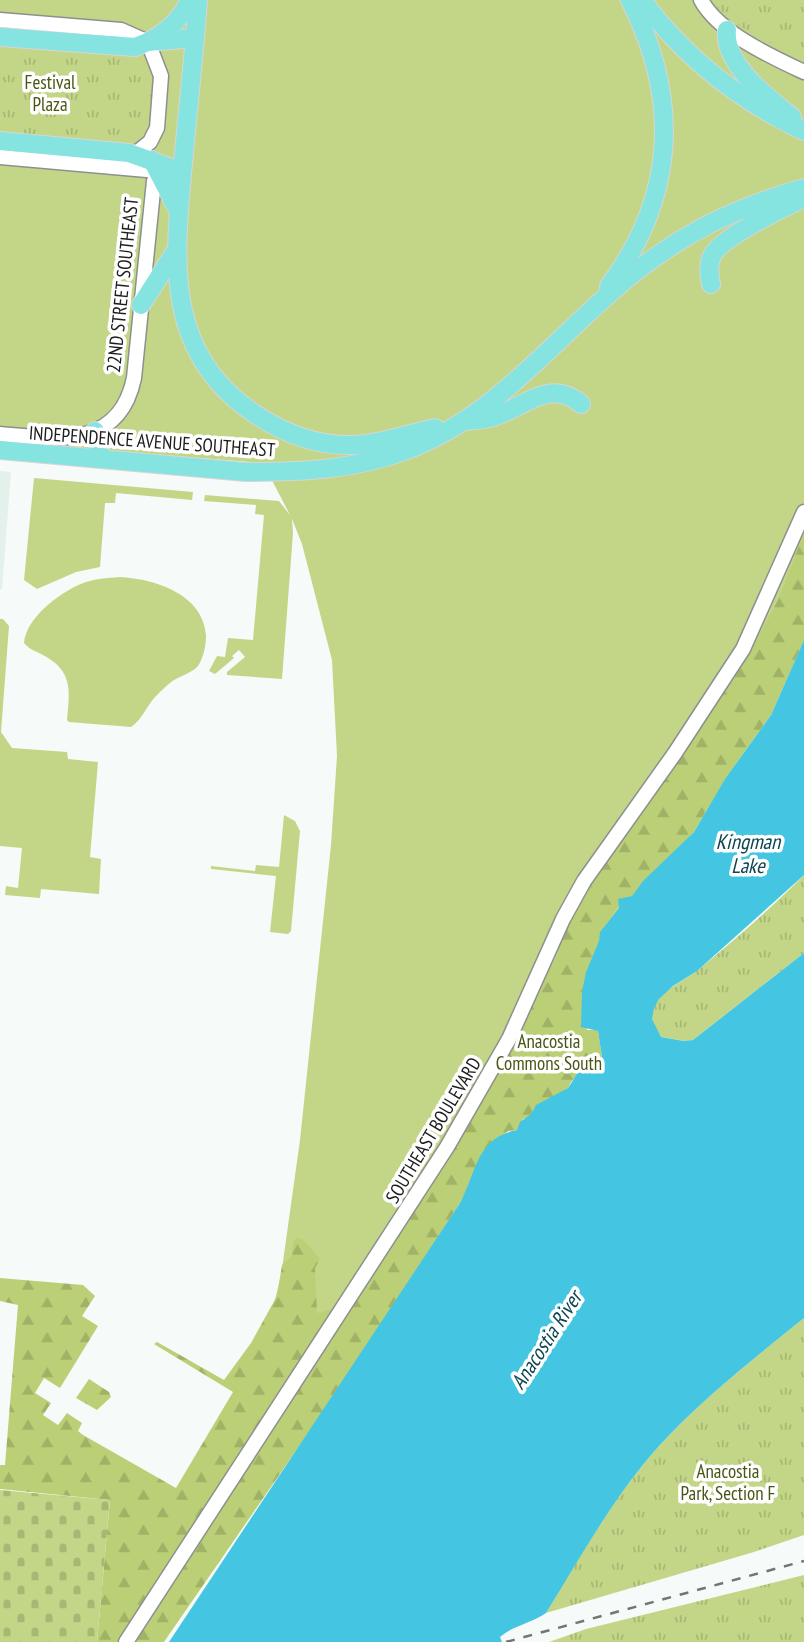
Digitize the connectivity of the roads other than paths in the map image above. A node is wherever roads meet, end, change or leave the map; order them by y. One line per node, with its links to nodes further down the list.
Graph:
1 (190, 0): 10 (main road)
2 (198, 0): 9 (main road)
3 (630, 0): 27 (main road)
4 (642, 0): 13 (main road)
5 (701, 0): 7 (street)
6 (0, 20): 10 (street)
7 (727, 30): 11 (street); 12 (main road)
8 (0, 37): 10 (main road)
9 (194, 38): 10 (main road); 20 (main road)
10 (148, 42): 16 (street)
11 (804, 72)
12 (804, 125)
13 (804, 131)
14 (0, 141): 15 (main road)
15 (46, 145): 16 (main road); 18 (main road)
16 (135, 154): 19 (main road)
17 (0, 157): 18 (street)
18 (27, 159): 19 (street)
19 (155, 166): 20 (main road); 23 (main road); 26 (street, 22ND STREET SOUTHEAST)
20 (182, 172): 23 (main road)
21 (804, 188): 27 (main road, INDEPENDENCE AVENUE SOUTHEAST)
22 (804, 198): 25 (main road)
23 (179, 211): 24 (main road)
24 (177, 249): 26 (main road); 32 (main road, INDEPENDENCE AVENUE SOUTHEAST)
25 (711, 284)
26 (141, 305): 30 (street, 22ND STREET SOUTHEAST)
27 (590, 312): 29 (main road, INDEPENDENCE AVENUE SOUTHEAST)
28 (581, 404): 29 (main road)
29 (460, 422): 32 (main road, INDEPENDENCE AVENUE SOUTHEAST)
30 (95, 431): 31 (street, INDEPENDENCE AVENUE SOUTHEAST); 33 (main road)
31 (0, 442): 33 (main road, INDEPENDENCE AVENUE SOUTHEAST)
32 (403, 444): 33 (main road, INDEPENDENCE AVENUE SOUTHEAST)
33 (101, 459)
34 (804, 512): 35 (street, SOUTHEAST BOULEVARD)
35 (126, 1642)

